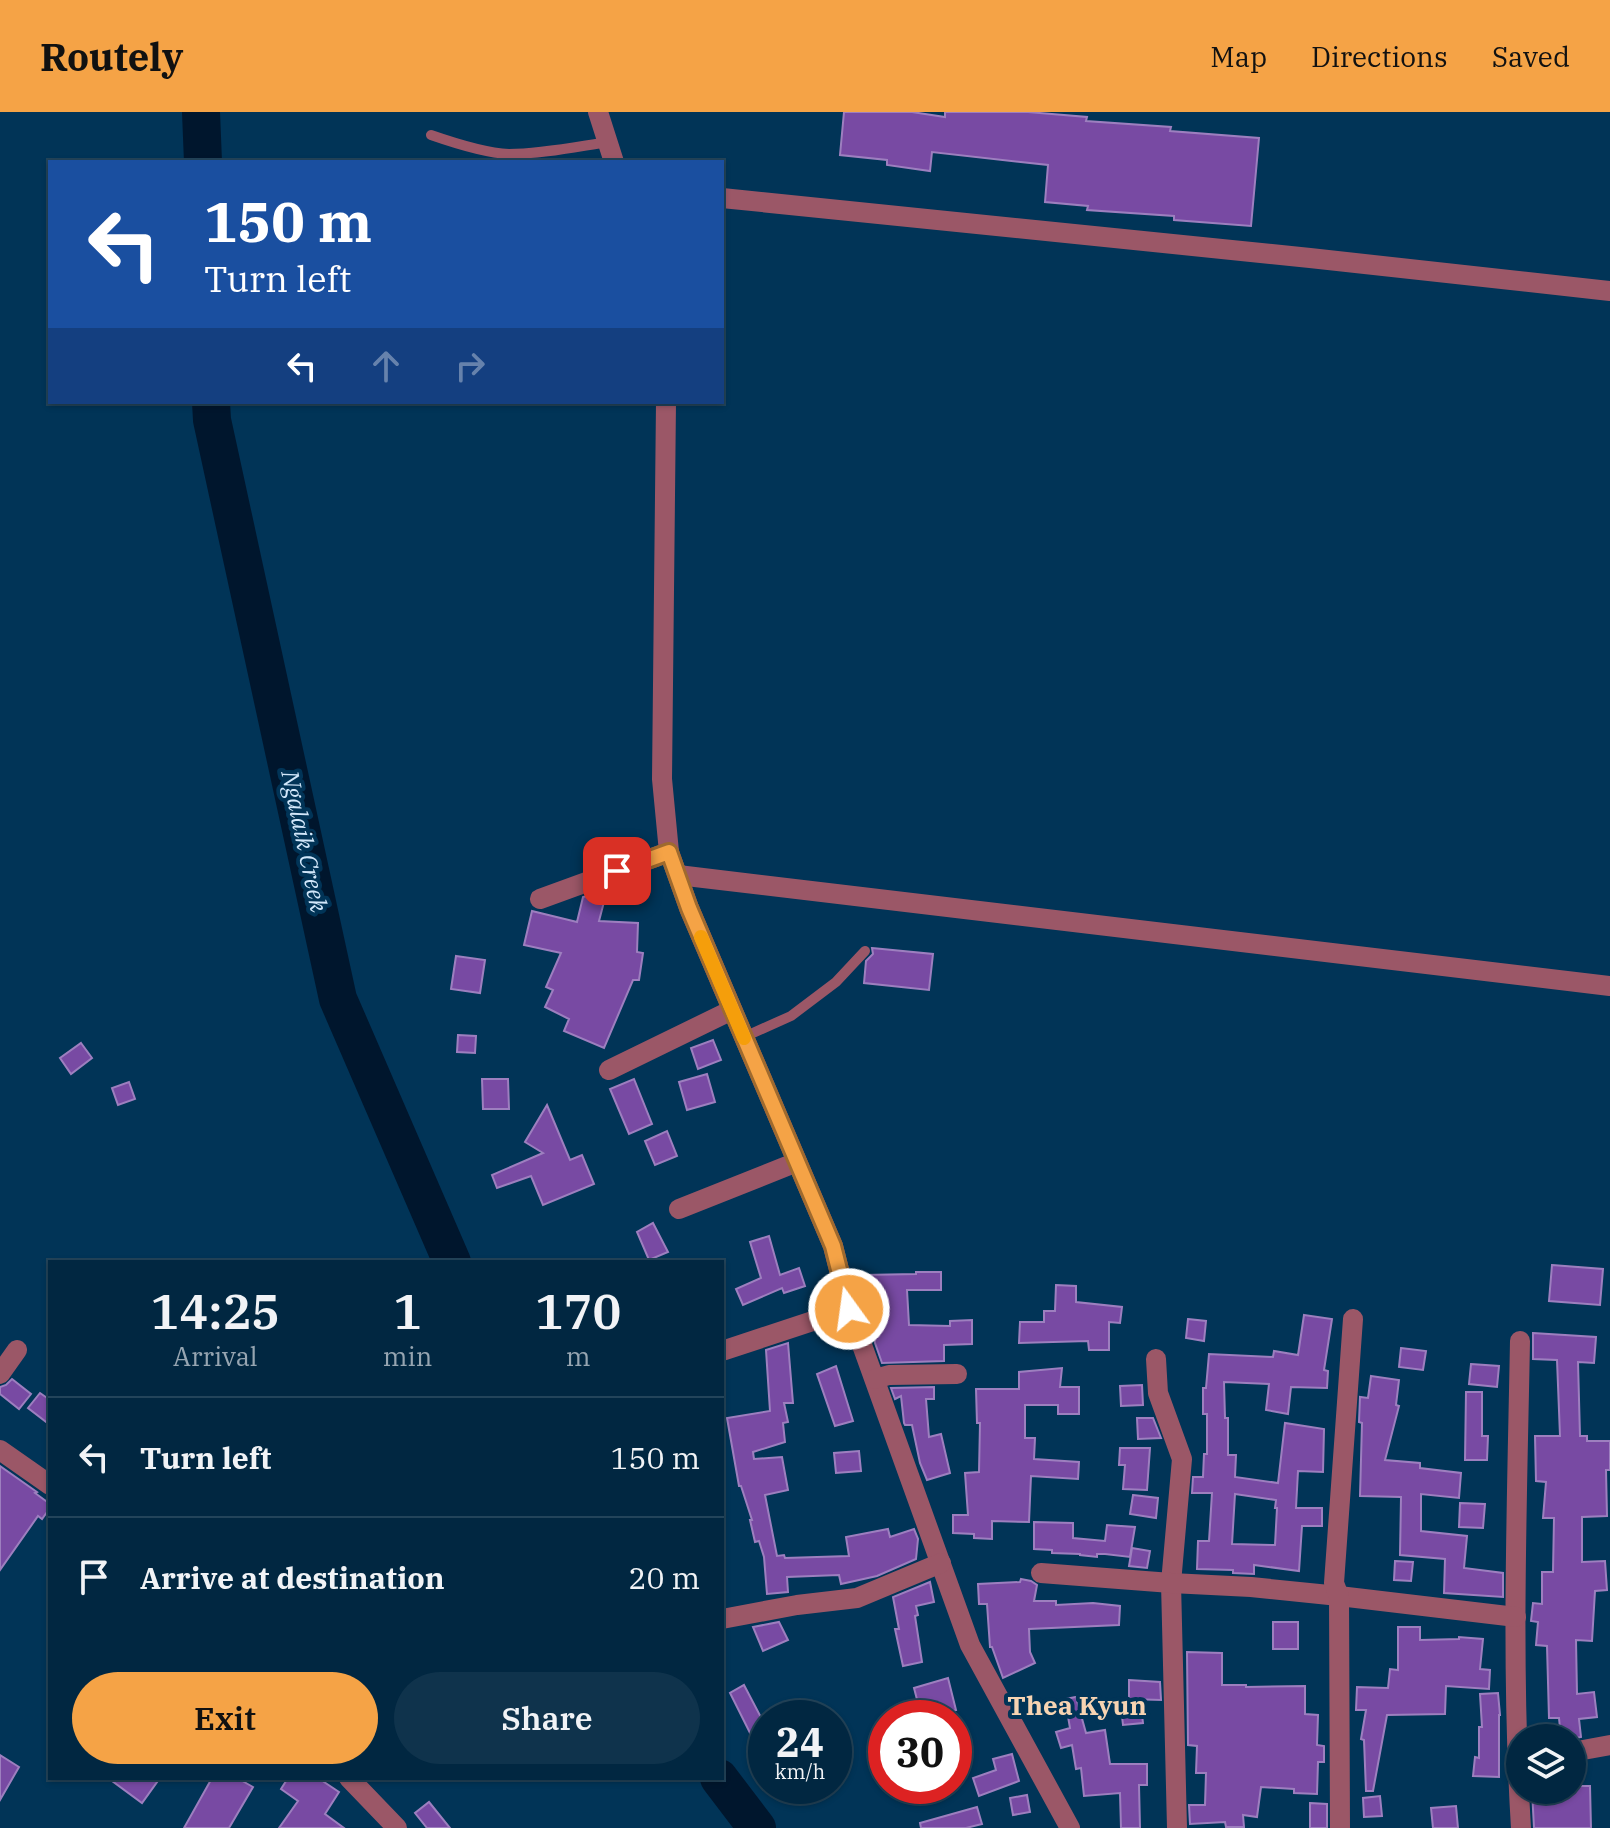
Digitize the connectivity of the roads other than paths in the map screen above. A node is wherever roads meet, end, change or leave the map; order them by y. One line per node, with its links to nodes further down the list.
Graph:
1 (598, 112): 3 (street)
2 (431, 135): 3 (lane)
3 (611, 152)
4 (724, 198): 5 (street)
5 (1610, 291)
6 (666, 404): 7 (street)
7 (669, 852): 8 (street); 9 (street)
8 (678, 875): 11 (street); 12 (street)
9 (540, 899)
10 (865, 951): 13 (lane)
11 (1610, 986)
12 (732, 1010): 13 (street); 14 (street)
13 (744, 1037): 15 (street)
14 (609, 1070)
15 (797, 1162): 16 (street); 17 (street)
16 (679, 1209)
17 (849, 1309): 21 (street); 25 (street)
18 (1353, 1319): 31 (street)
19 (1520, 1341): 32 (street)
20 (17, 1350): 23 (street)
21 (724, 1350)
22 (1156, 1359): 30 (street)
23 (0, 1374)
24 (957, 1374): 25 (street)
25 (875, 1379): 28 (street)
26 (0, 1450): 27 (street)
27 (48, 1484)
28 (941, 1563): 33 (street); 40 (street)
29 (1041, 1573): 30 (street)
30 (1171, 1583): 31 (street); 41 (street)
31 (1339, 1596): 32 (street); 42 (street)
32 (1516, 1617): 34 (street)
33 (724, 1619)
34 (1517, 1724)
35 (1610, 1745): 36 (street)
36 (1586, 1749)
37 (351, 1780): 39 (street)
38 (1520, 1804): 43 (street)
39 (393, 1826)
40 (1070, 1828)
41 (1177, 1828)
42 (1340, 1828)
43 (1521, 1828)

